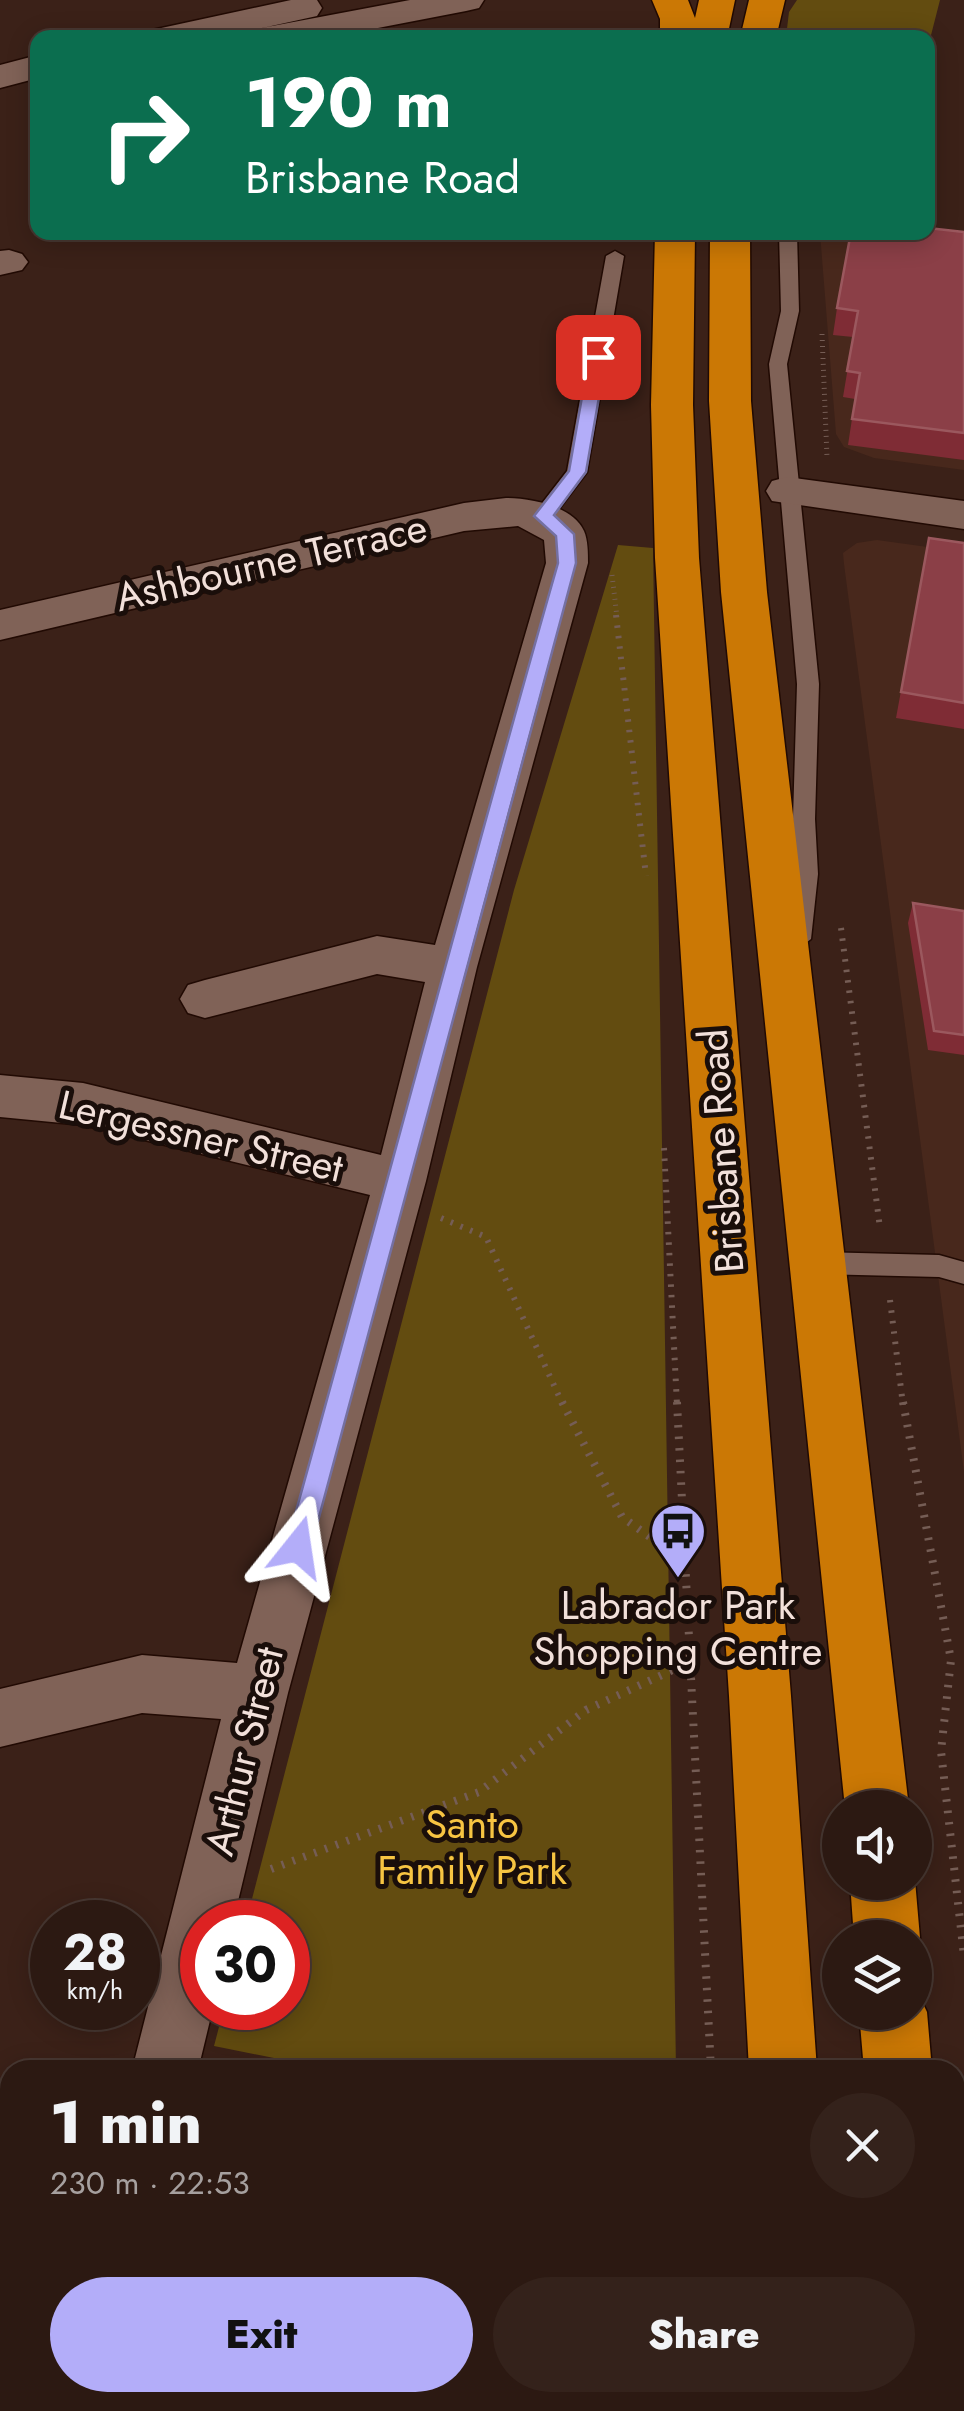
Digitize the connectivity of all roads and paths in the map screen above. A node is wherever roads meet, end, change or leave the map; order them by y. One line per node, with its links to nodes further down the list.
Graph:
1 (340, 0): 6 (main road)
2 (466, 0): 7 (main road)
3 (670, 0): 8 (highway)
4 (716, 0): 9 (highway)
5 (767, 0): 10 (highway)
6 (203, 30)
7 (309, 30)
8 (678, 30)
9 (710, 30)
10 (760, 30)
11 (30, 69): 13 (main road)
12 (30, 76): 13 (main road)
13 (0, 78)
14 (675, 240): 46 (highway, Brisbane Road)
15 (730, 240): 28 (highway, Brisbane Road)
16 (788, 240): 19 (lane, Brisbane Road)
17 (616, 256): 22 (lane)
18 (822, 327): 20 (path)
19 (787, 491): 20 (street); 28 (lane, Brisbane Road)
20 (829, 496): 21 (street)
21 (964, 515)
22 (543, 516): 24 (street, Ashbourne Terrace); 27 (street, Arthur Street)
23 (610, 562): 25 (path)
24 (0, 625)
25 (648, 888)
26 (838, 910): 34 (path)
27 (453, 967): 29 (street); 32 (street, Arthur Street)
28 (790, 996): 33 (highway, Brisbane Road)
29 (204, 999)
30 (0, 1096): 32 (street, Lergessner Street)
31 (664, 1140): 36 (path)
32 (400, 1181): 36 (path); 38 (street, Arthur Street)
33 (818, 1263): 34 (lane); 40 (highway, Brisbane Road)
34 (885, 1264): 35 (lane); 42 (path)
35 (964, 1274)
36 (685, 1548): 37 (path)
37 (690, 1662): 41 (path); 45 (path)
38 (258, 1693): 39 (street); 41 (street, Arthur Street)
39 (0, 1718)
40 (874, 1790)
41 (208, 1892): 44 (street, Arthur Street)
42 (964, 1956)
43 (895, 2030): 47 (highway)
44 (167, 2060)
45 (710, 2060)
46 (782, 2060)
47 (897, 2060)

